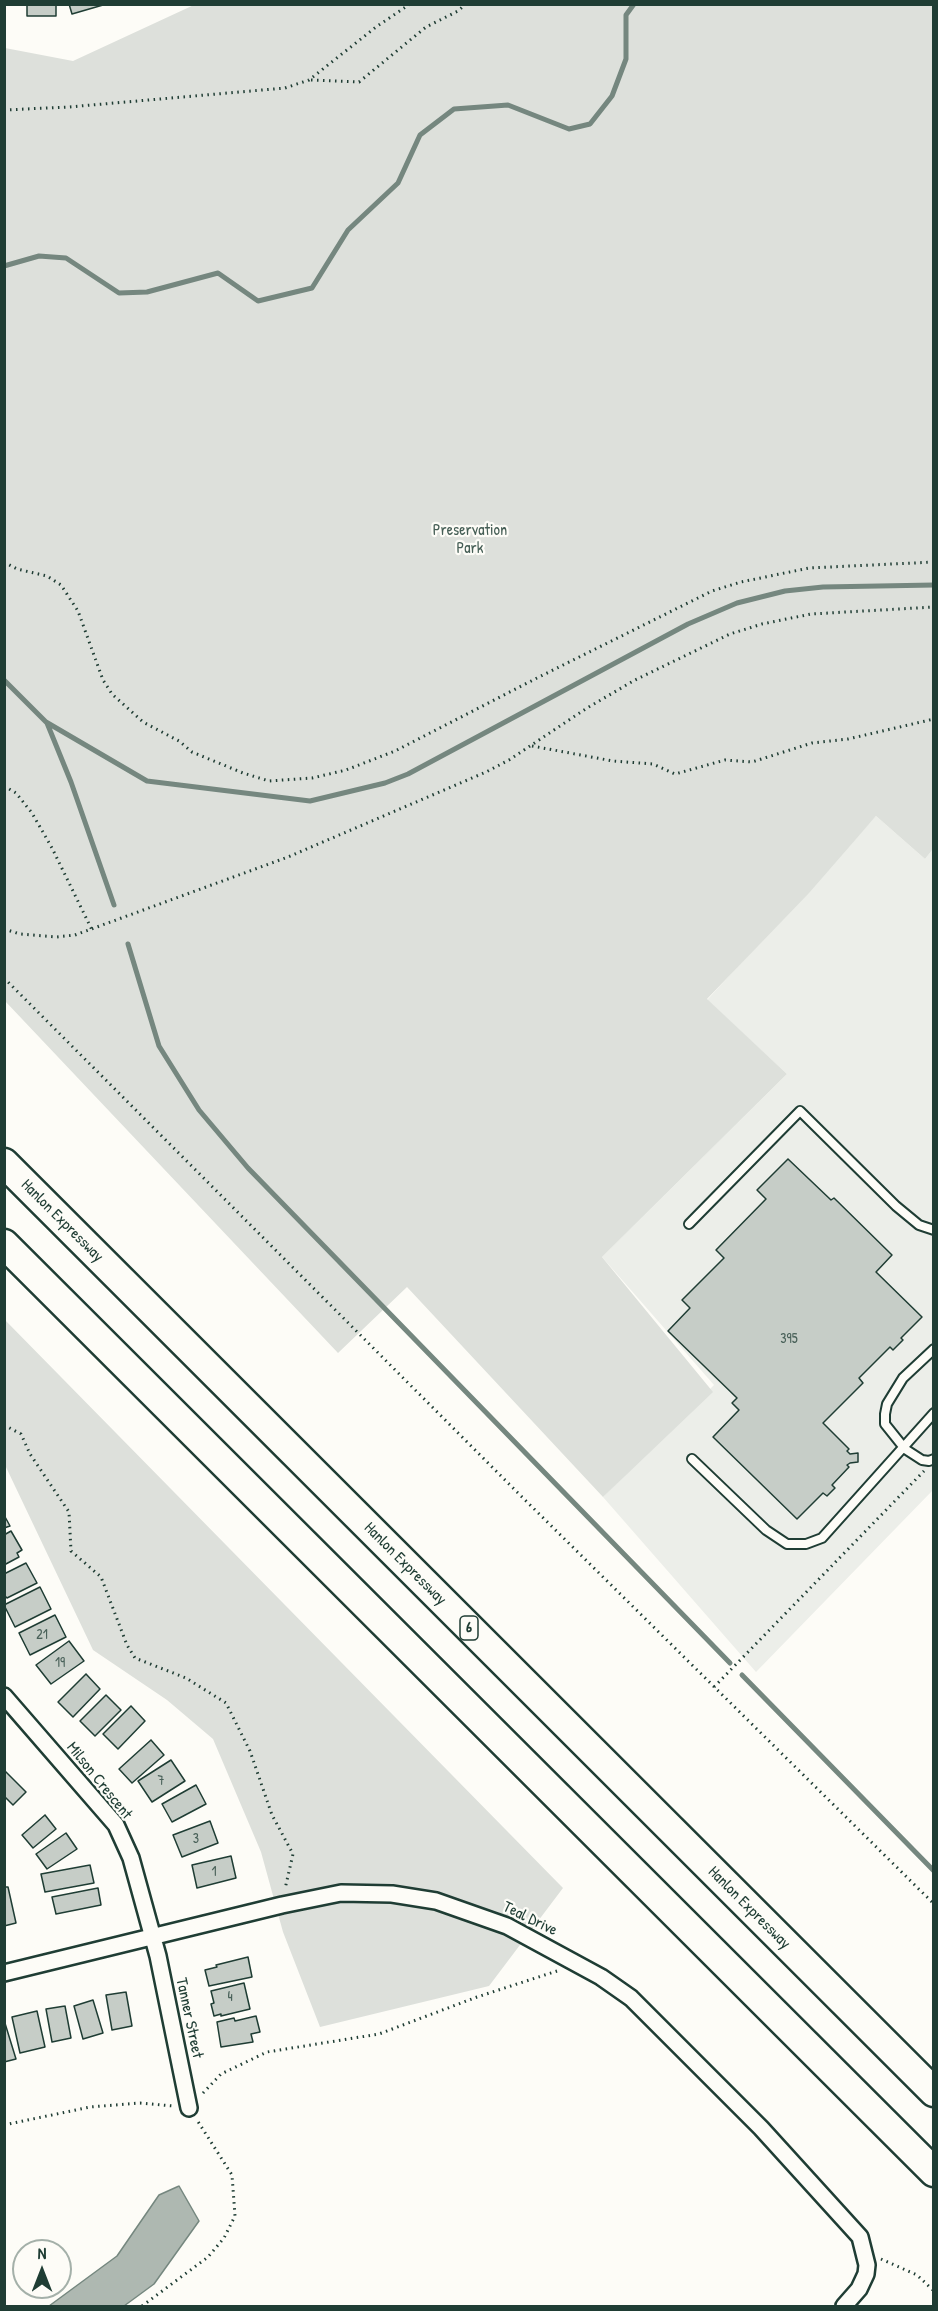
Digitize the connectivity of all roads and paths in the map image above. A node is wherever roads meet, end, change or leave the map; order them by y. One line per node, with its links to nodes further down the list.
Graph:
1 (410, 4): 3 (path)
2 (466, 4): 3 (path)
3 (309, 80): 4 (path)
4 (4, 110)
5 (4, 562): 6 (path)
6 (933, 562)
7 (933, 607): 9 (path)
8 (933, 719): 9 (path)
9 (531, 745): 12 (path)
10 (4, 786): 12 (path)
11 (4, 929): 12 (path)
12 (92, 930)
13 (4, 978): 25 (path)
14 (4, 1163): 32 (highway, Hanlon Expressway / 6)
15 (689, 1224): 16 (lane)
16 (933, 1230)
17 (4, 1244): 35 (highway)
18 (933, 1349): 21 (lane)
19 (933, 1413): 21 (lane)
20 (4, 1425): 28 (path)
21 (902, 1446): 22 (lane); 23 (lane)
22 (692, 1459)
23 (933, 1459)
24 (925, 1470): 25 (path)
25 (714, 1687): 27 (path)
26 (4, 1696): 29 (street, Milson Crescent)
27 (933, 1904)
28 (282, 1905): 29 (street, Teal Drive); 30 (street, Teal Drive)
29 (152, 1936): 31 (street, Teal Drive); 33 (street, Tanner Street)
30 (578, 1964): 33 (path); 36 (street, Teal Drive)
31 (4, 1973)
32 (933, 2092)
33 (189, 2108): 34 (path); 38 (path)
34 (4, 2125)
35 (933, 2172)
36 (865, 2254): 37 (path); 39 (street)
37 (933, 2291)
38 (142, 2307)
39 (844, 2307)

